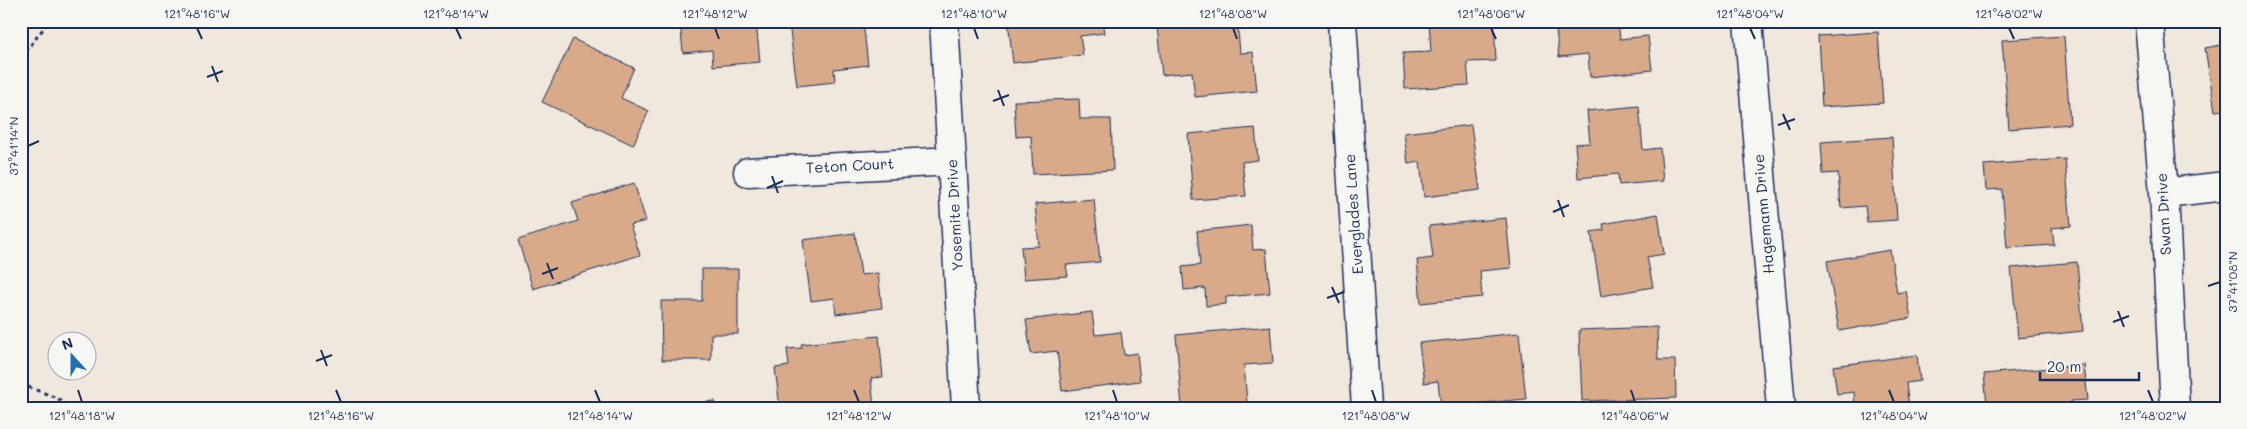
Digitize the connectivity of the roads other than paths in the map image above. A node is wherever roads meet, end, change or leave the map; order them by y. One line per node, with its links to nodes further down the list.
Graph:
1 (944, 21): 5 (street, Yosemite Drive)
2 (1342, 21): 10 (street, Everglades Lane)
3 (1748, 21): 11 (street, Hagemann Drive)
4 (2150, 21): 8 (street, Swan Drive)
5 (952, 161): 6 (street, Teton Court); 9 (street, Yosemite Drive)
6 (748, 172)
7 (2226, 186): 8 (street)
8 (2164, 193): 12 (street, Swan Drive)
9 (966, 408)
10 (1366, 408)
11 (1781, 408)
12 (2175, 408)

